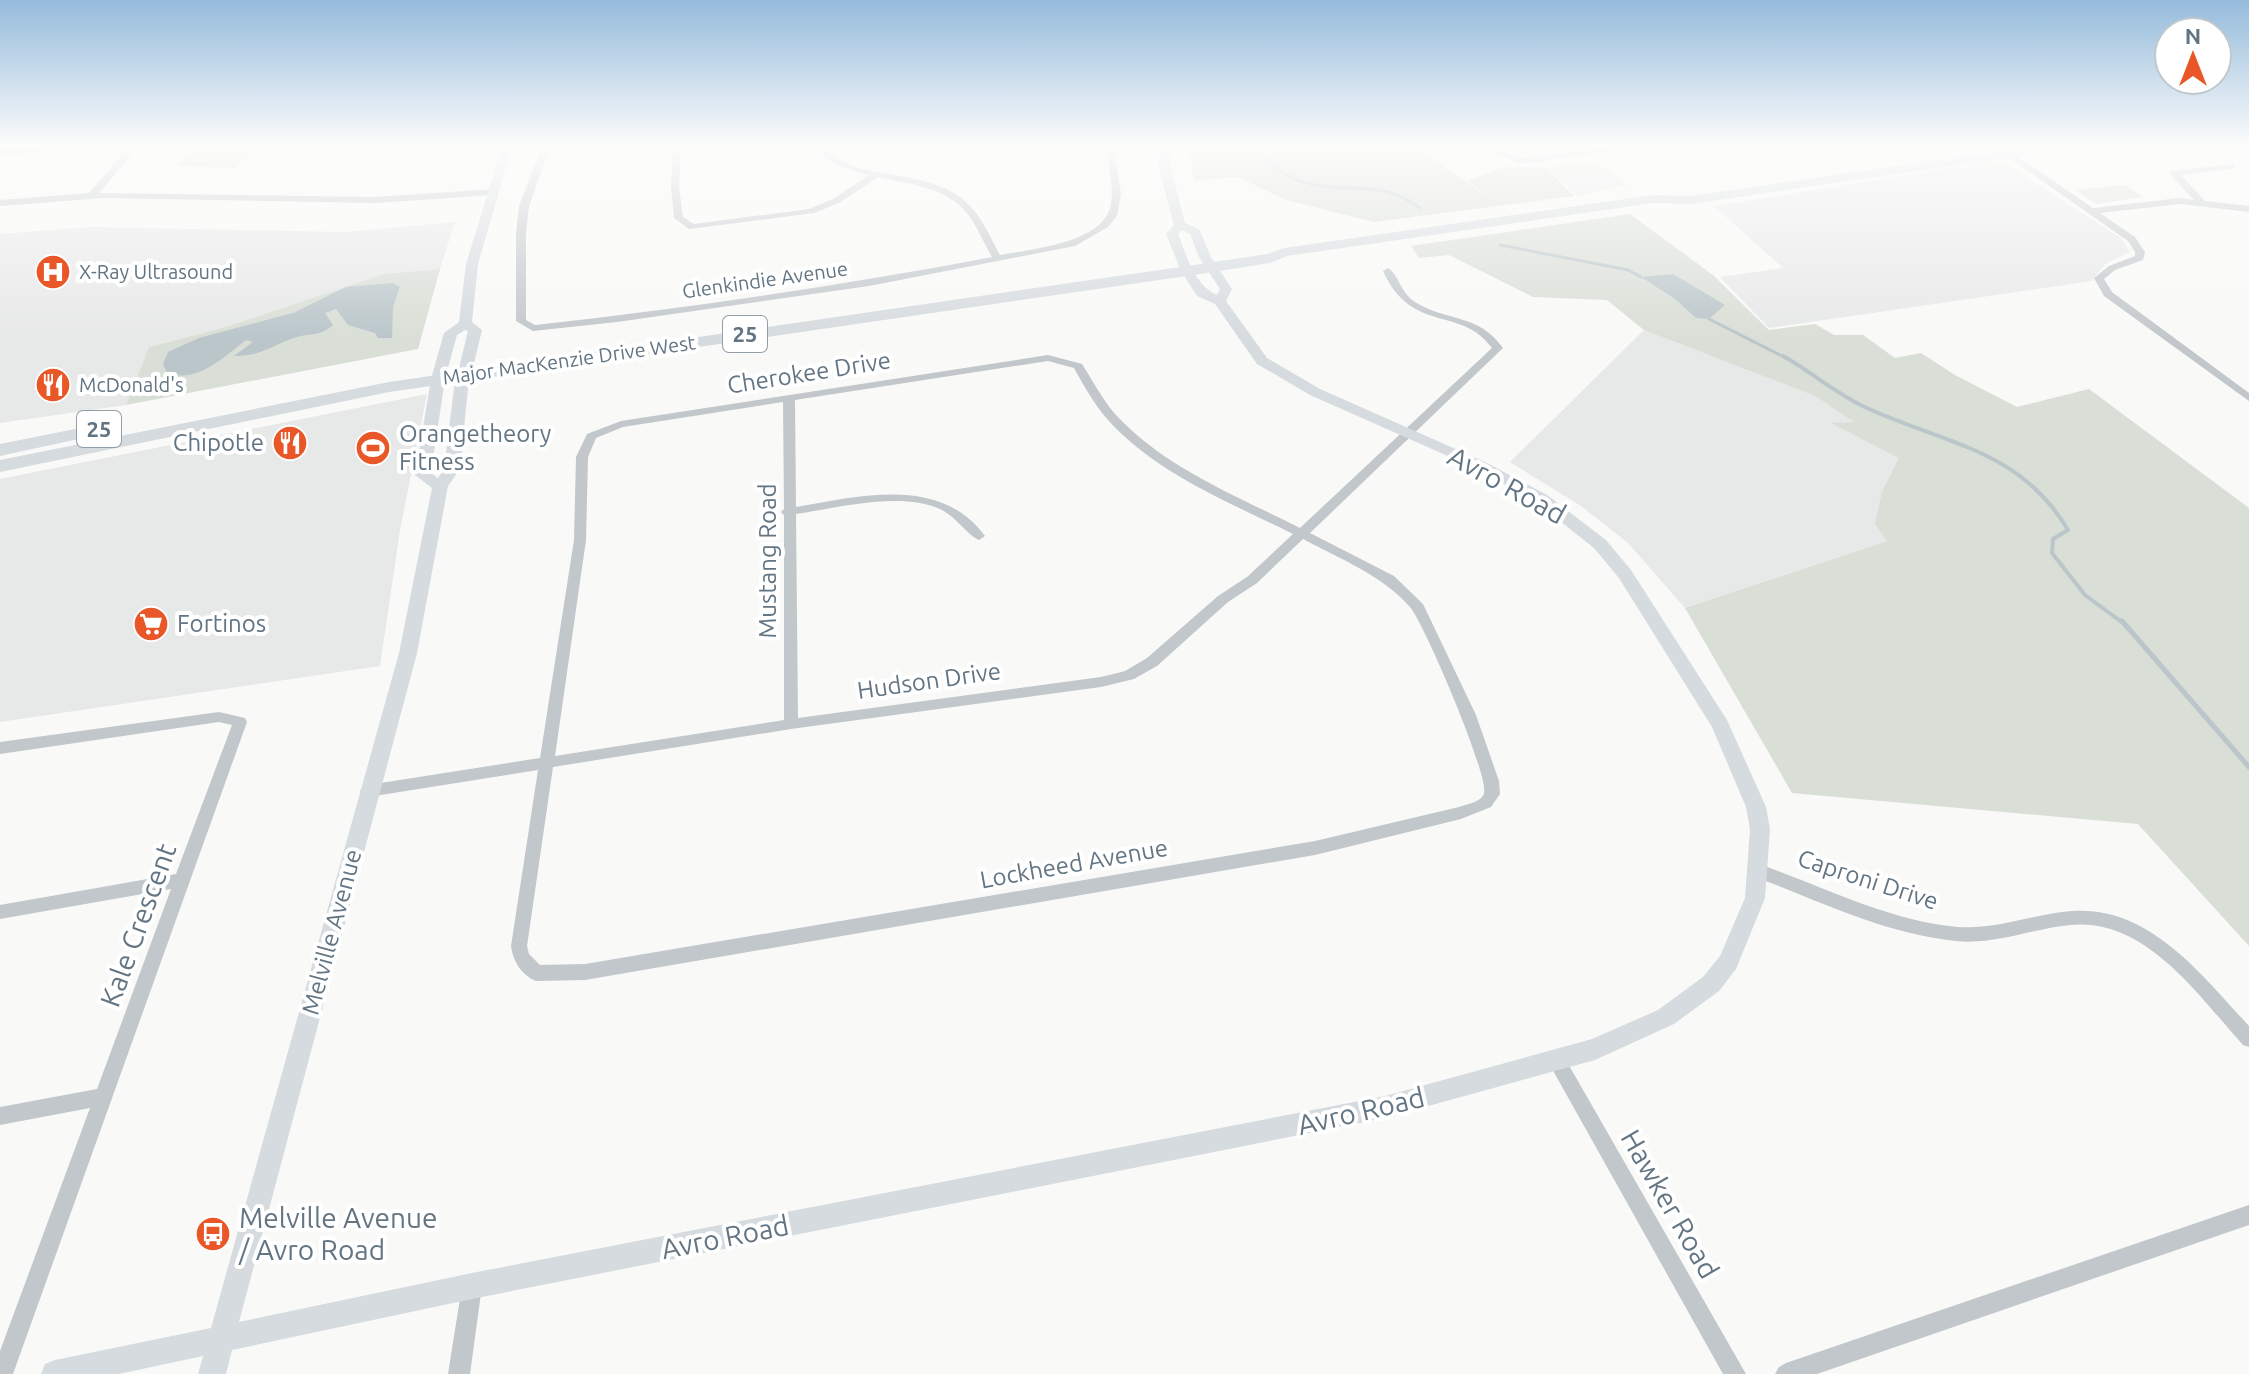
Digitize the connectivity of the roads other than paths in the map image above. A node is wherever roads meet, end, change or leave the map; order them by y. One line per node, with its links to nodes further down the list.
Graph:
1 (488, 211): 16 (street, Melville Avenue)
2 (524, 211): 11 (street, Glenkindie Avenue)
3 (678, 211): 4 (street)
4 (810, 211)
5 (967, 211): 11 (street)
6 (1114, 211): 11 (street, Glenkindie Avenue)
7 (1176, 211): 10 (street)
8 (1569, 211): 12 (main road, Major MacKenzie Drive West / 25)
9 (2090, 211): 20 (street)
10 (1180, 225): 12 (street); 13 (street)
11 (998, 259)
12 (1208, 262): 13 (main road, Major MacKenzie Drive West / 25); 15 (street, Avro Road)
13 (1185, 265): 15 (street, Avro Road); 17 (main road, Major MacKenzie Drive West / 25)
14 (1388, 271): 21 (street, Hudson Drive)
15 (1220, 301): 21 (street, Avro Road)
16 (465, 324): 17 (street, Melville Avenue); 18 (street, Melville Avenue)
17 (467, 368): 18 (main road, Major MacKenzie Drive West / 25); 24 (street, Melville Avenue)
18 (440, 372): 22 (main road, Major MacKenzie Drive West / 25); 23 (main road, Major MacKenzie Drive West / 25); 24 (street, Melville Avenue)
19 (789, 398): 25 (street, Mustang Road); 26 (street, Cherokee Drive); 30 (street, Cherokee Drive)
20 (2249, 398)
21 (1409, 433): 26 (street, Hudson Drive); 32 (street, Avro Road)
22 (0, 450)
23 (0, 466)
24 (440, 486): 31 (street, Melville Avenue)
25 (787, 512): 27 (street); 28 (street, Mustang Road)
26 (1300, 535): 28 (street, Hudson Drive); 30 (street, Lockheed Avenue)
27 (979, 536)
28 (791, 724): 30 (street, Hudson Drive)
29 (0, 748): 33 (street, Kale Crescent)
30 (549, 761): 31 (street, Hudson Drive)
31 (368, 791): 41 (street, Melville Avenue)
32 (1759, 871): 35 (street, Caproni Drive); 36 (street, Avro Road)
33 (182, 880): 34 (street); 37 (street, Kale Crescent)
34 (0, 912)
35 (2249, 1039)
36 (1557, 1061): 40 (street, Avro Road); 46 (street, Hawker Road)
37 (103, 1097): 38 (street); 42 (street, Kale Crescent)
38 (0, 1116)
39 (2249, 1215): 47 (street)
40 (472, 1286): 41 (street, Avro Road); 45 (street)
41 (220, 1342): 43 (street, Avro Road); 44 (street, Melville Avenue)
42 (2, 1374)
43 (55, 1374)
44 (212, 1374)
45 (459, 1374)
46 (1735, 1374)
47 (1786, 1374)

